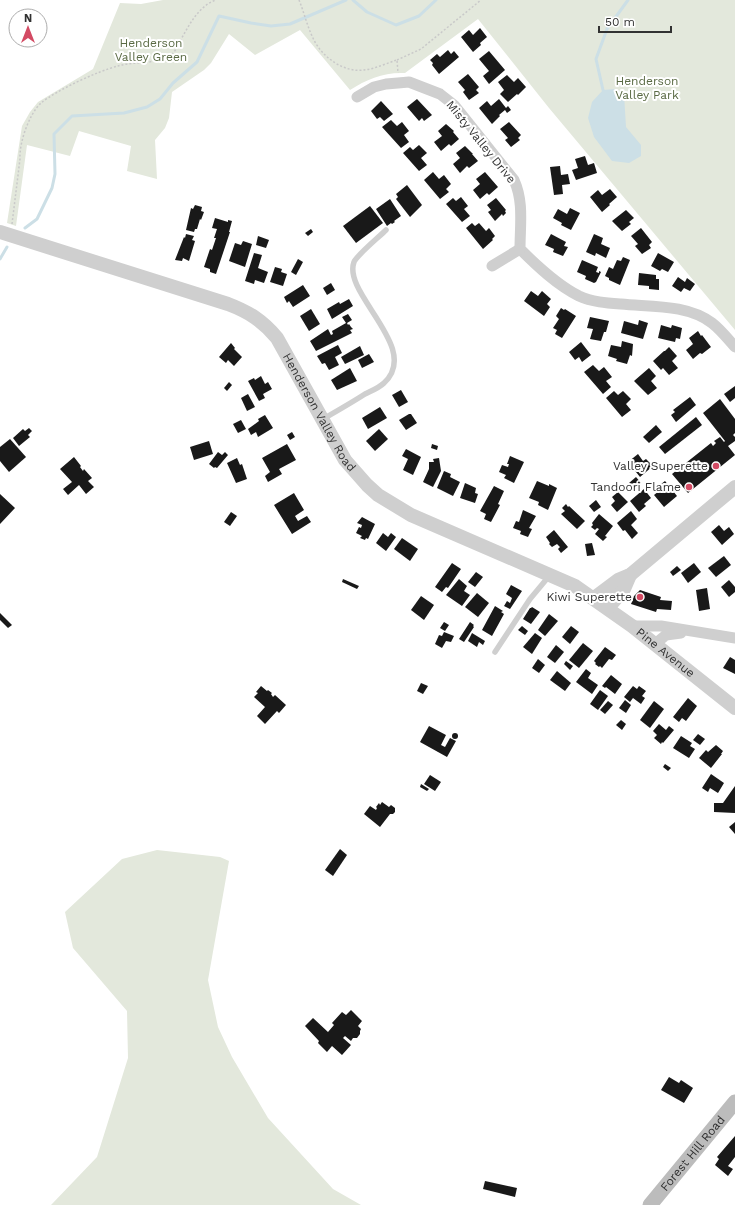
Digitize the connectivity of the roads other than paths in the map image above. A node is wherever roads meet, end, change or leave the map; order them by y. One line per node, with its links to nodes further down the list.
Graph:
1 (357, 96): 4 (street, Misty Valley Drive)
2 (5, 230): 7 (street, Henderson Valley Road)
3 (386, 230): 7 (lane)
4 (520, 249): 5 (street); 6 (street)
5 (492, 266)
6 (735, 348)
7 (322, 420): 9 (street, Henderson Valley Road)
8 (735, 487): 10 (street)
9 (550, 575): 11 (street, Henderson Valley Road); 17 (lane)
10 (630, 575): 11 (street); 12 (street)
11 (594, 598): 12 (street, Pine Avenue)
12 (608, 608): 13 (street, Pine Avenue)
13 (632, 626): 14 (street); 16 (street, Pine Avenue)
14 (703, 634): 15 (street); 16 (street)
15 (735, 638)
16 (655, 644): 18 (street, Pine Avenue)
17 (495, 652)
18 (735, 708)
19 (735, 1102): 20 (main road, Forest Hill Road)
20 (650, 1205)

